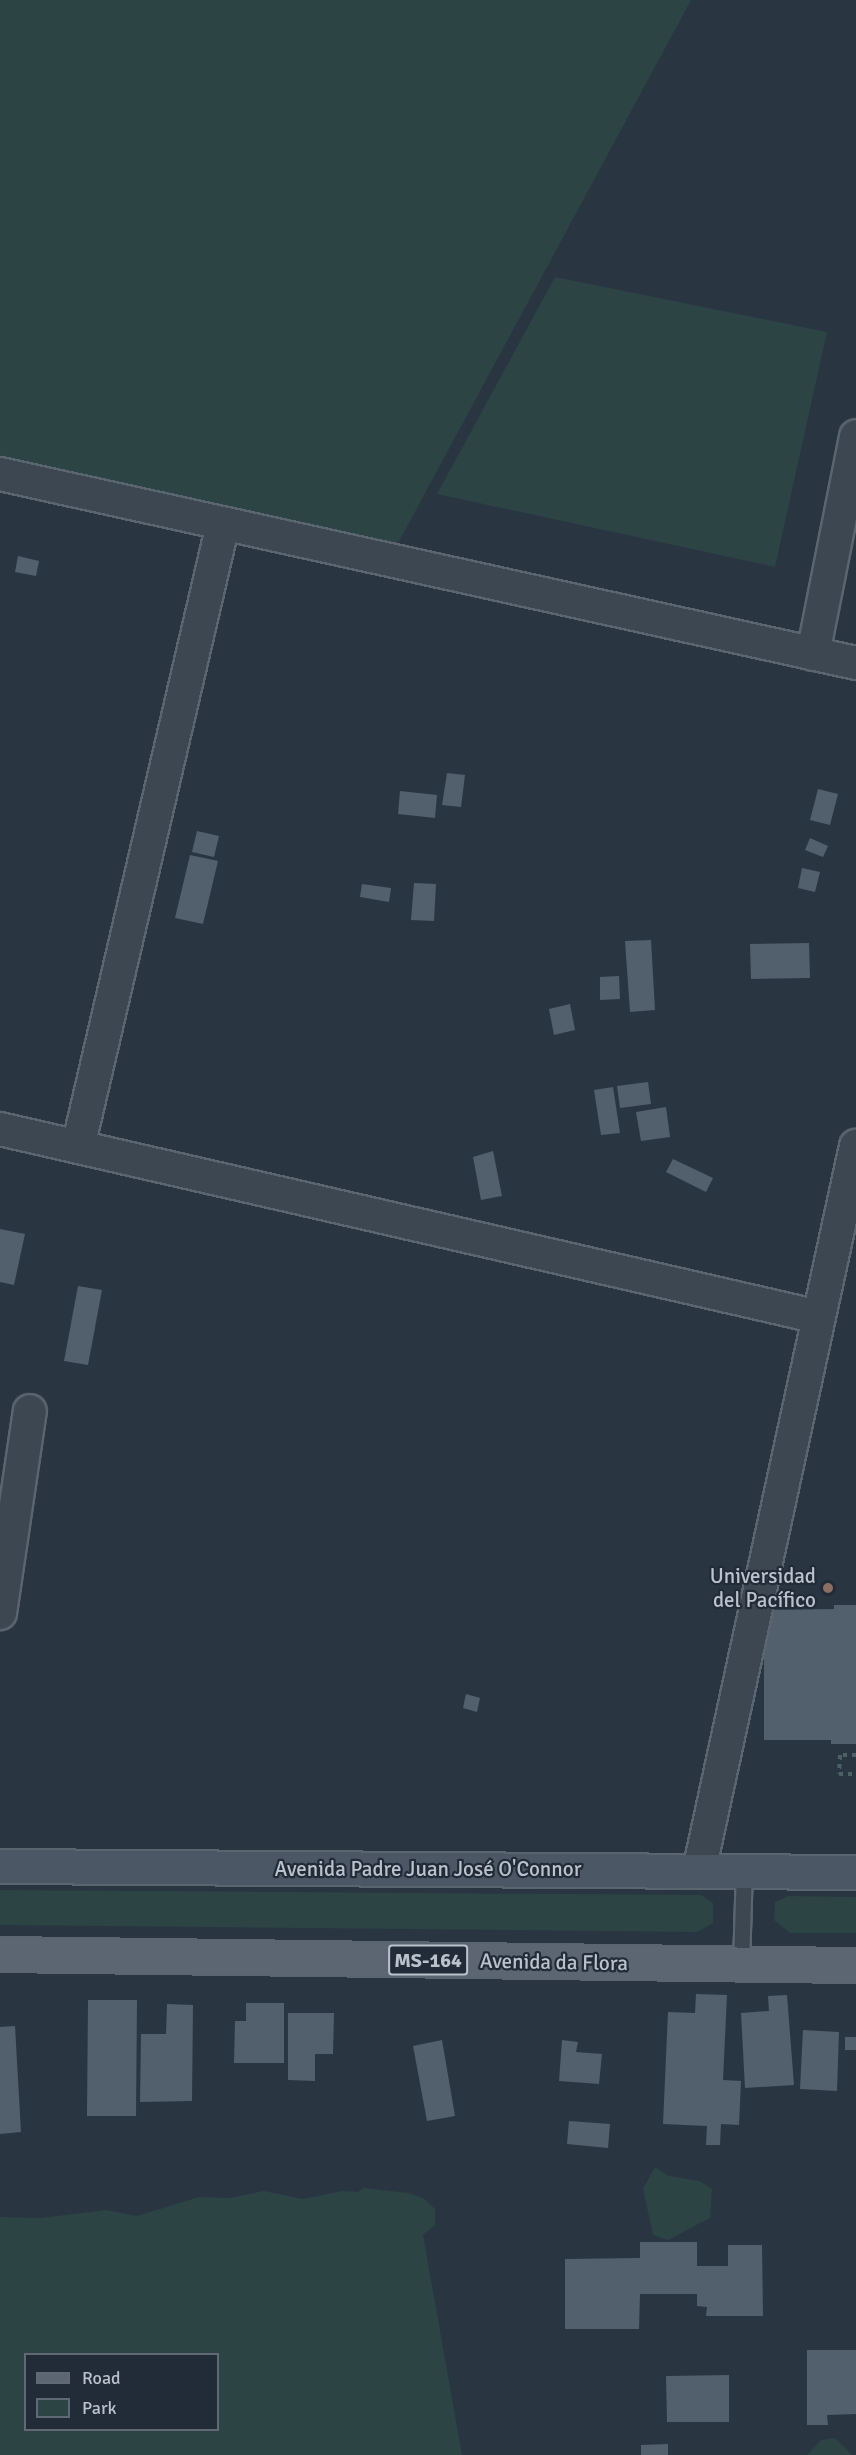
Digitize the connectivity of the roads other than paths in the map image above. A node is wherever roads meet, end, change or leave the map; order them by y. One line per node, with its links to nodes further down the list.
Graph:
1 (856, 436): 4 (street)
2 (0, 474): 3 (street)
3 (223, 524): 4 (street); 8 (street)
4 (813, 654): 5 (street)
5 (856, 663)
6 (0, 1129): 8 (street)
7 (856, 1146): 9 (street)
8 (78, 1147): 9 (street)
9 (819, 1317): 13 (street)
10 (30, 1411): 11 (street)
11 (0, 1613)
12 (0, 1866): 13 (street, Avenida Padre Juan José O'Connor)
13 (699, 1871): 14 (street, Avenida Padre Juan José O'Connor)
14 (744, 1871): 15 (street, Avenida Padre Juan José O'Connor); 17 (lane)
15 (856, 1872)
16 (0, 1954): 17 (main road, Avenida da Flora / MS-164)
17 (741, 1964): 18 (main road, Avenida da Flora / MS-164)
18 (856, 1965)

